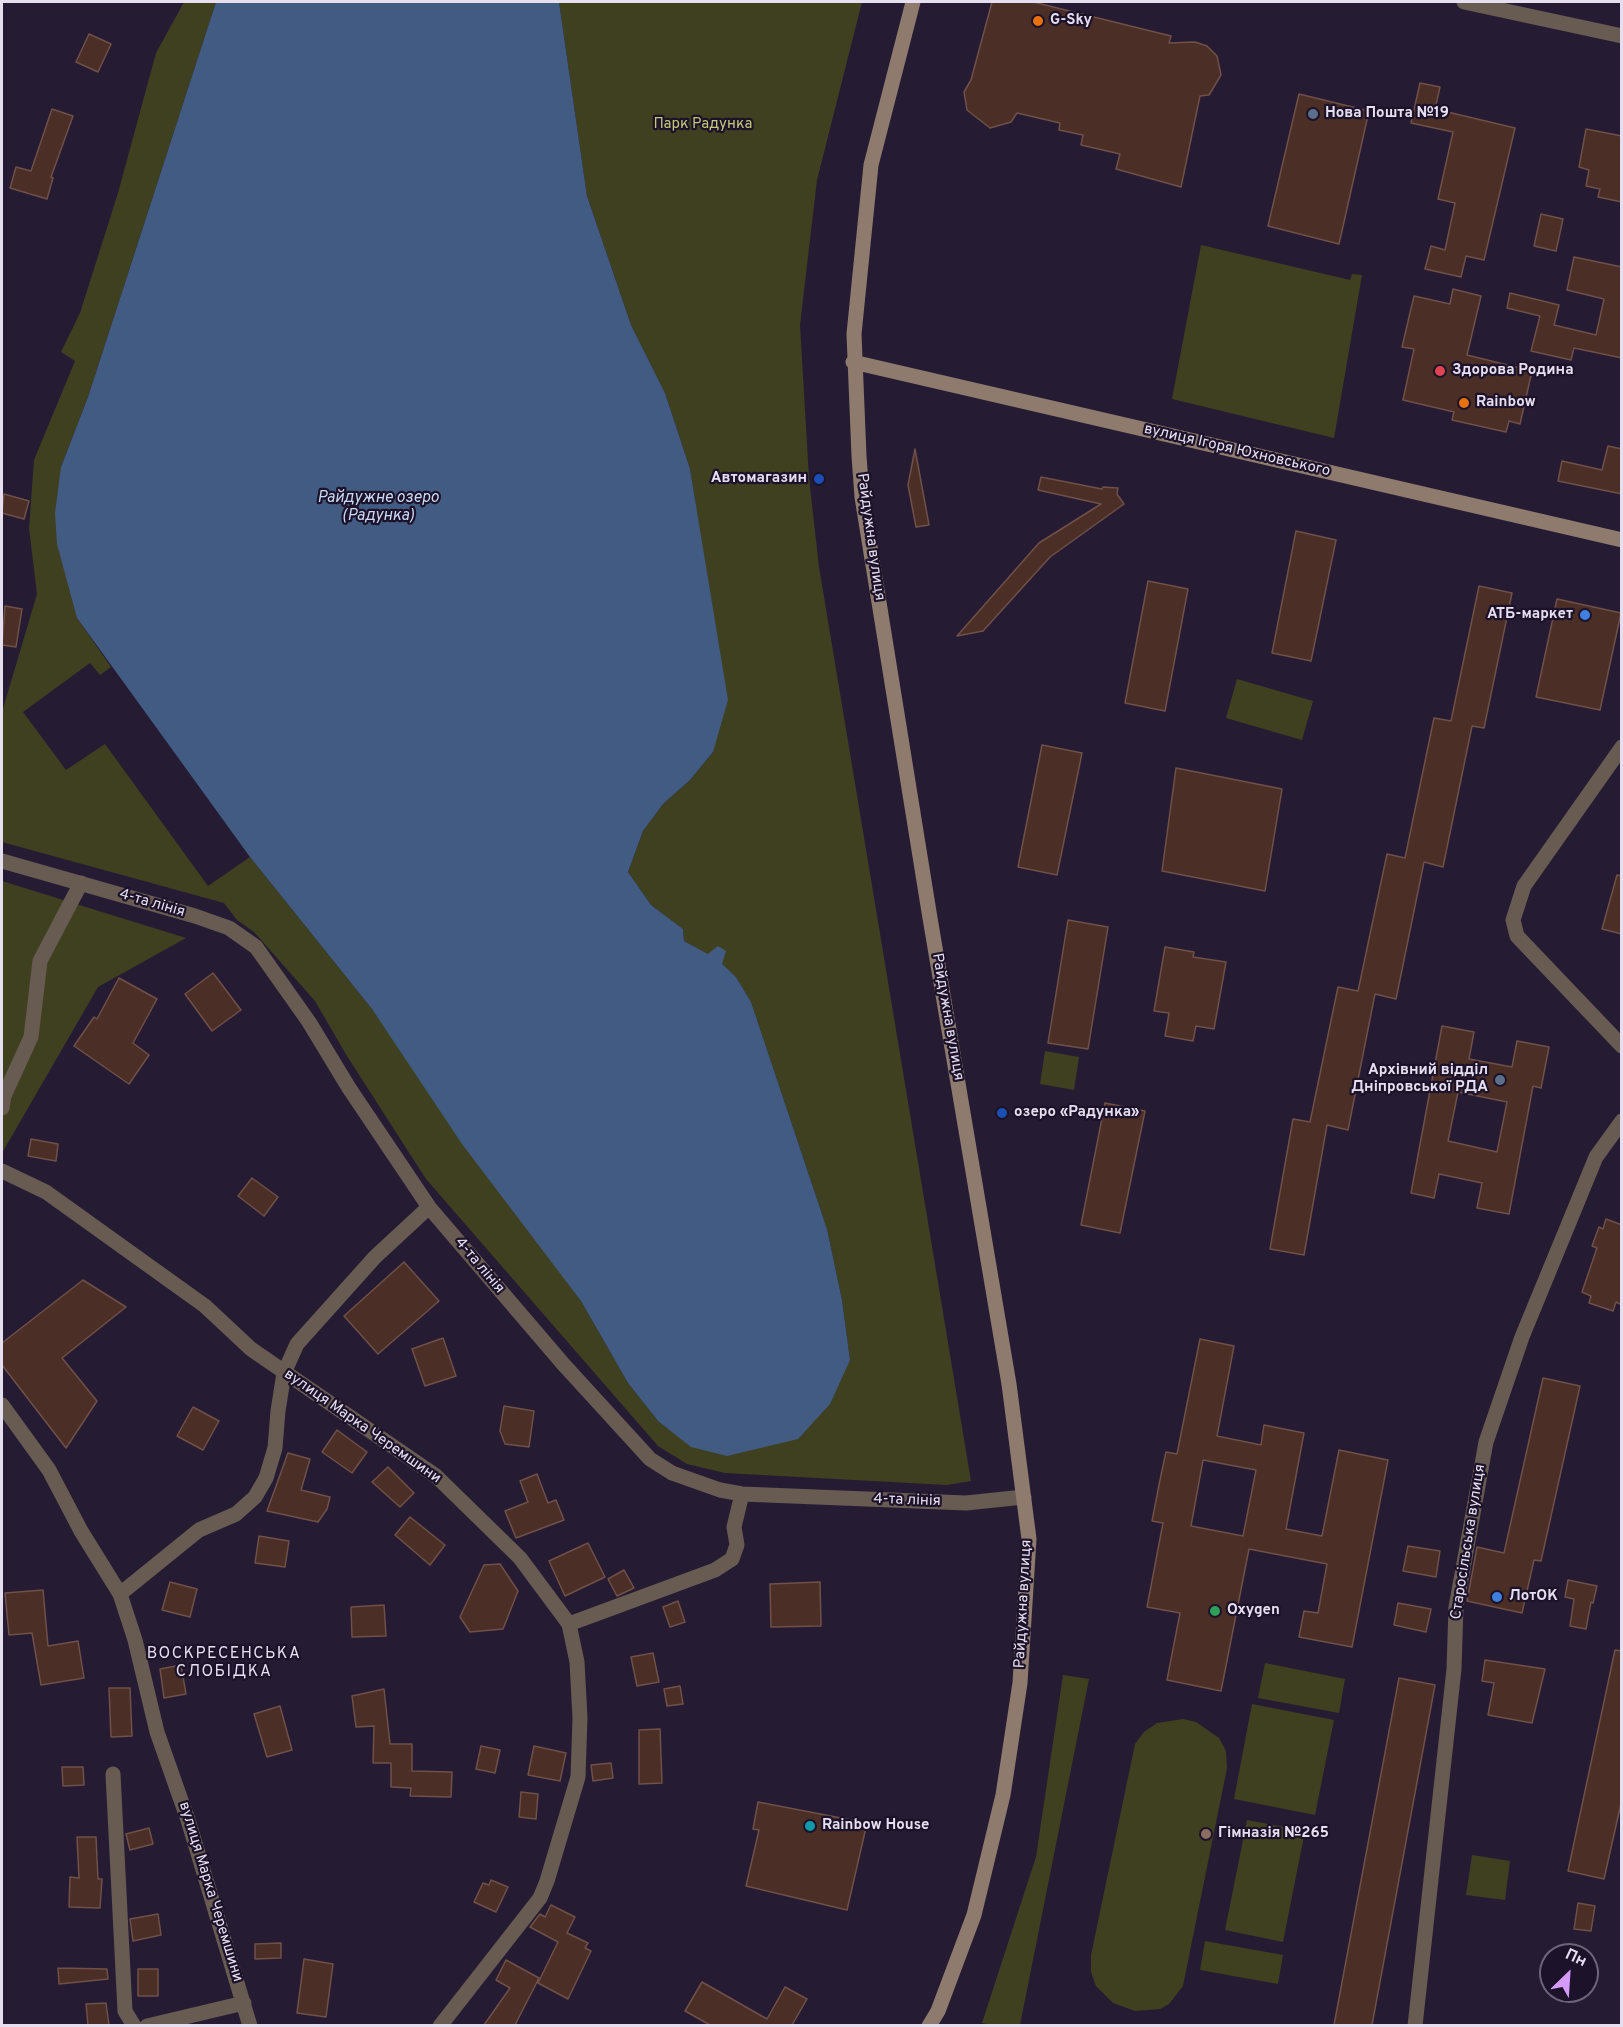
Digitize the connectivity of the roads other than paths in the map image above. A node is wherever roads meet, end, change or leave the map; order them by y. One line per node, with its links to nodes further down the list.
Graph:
1 (913, 2): 4 (street, Райдужна вулиця)
2 (1464, 2): 3 (street)
3 (1622, 36)
4 (853, 362): 5 (street, вулиця Ігоря Юхновського); 19 (street, Райдужна вулиця)
5 (1622, 540)
6 (1622, 747): 11 (street)
7 (2, 861): 8 (street, 4-та лінія)
8 (21, 867): 9 (street, 4-та лінія); 10 (street, 4-та лінія)
9 (2, 870)
10 (81, 883): 12 (street); 15 (street, 4-та лінія)
11 (1622, 1046)
12 (2, 1108)
13 (1622, 1121): 29 (street, Старосільська вулиця)
14 (2, 1171): 16 (street, вулиця Марка Черемшини)
15 (429, 1207): 16 (street); 18 (street, 4-та лінія)
16 (284, 1373): 20 (street); 21 (street, вулиця Марка Черемшини)
17 (2, 1405): 20 (street, вулиця Марка Черемшини)
18 (742, 1494): 19 (street, 4-та лінія); 21 (street)
19 (1024, 1497): 28 (street, Райдужна вулиця)
20 (120, 1594): 23 (street, вулиця Марка Черемшини)
21 (569, 1624): 27 (street, вулиця Марка Черемшини)
22 (113, 1774): 24 (street)
23 (244, 2002): 25 (street); 26 (street, вулиця Марка Черемшини)
24 (134, 2025)
25 (147, 2025)
26 (250, 2025)
27 (440, 2025)
28 (929, 2025)
29 (1415, 2025)

